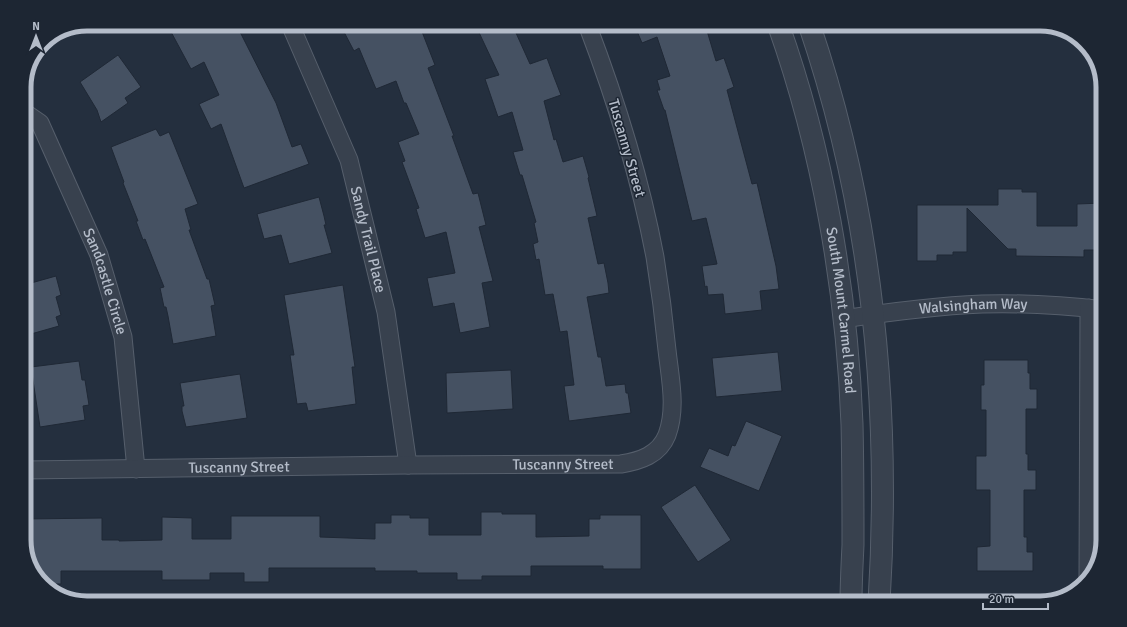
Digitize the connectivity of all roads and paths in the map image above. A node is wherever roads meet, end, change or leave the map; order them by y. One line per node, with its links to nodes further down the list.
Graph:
1 (293, 31): 9 (street, Sandy Trail Place)
2 (589, 31): 9 (street, Tuscanny Street)
3 (780, 31): 8 (street, South Mount Carmel Road)
4 (812, 31): 7 (street, South Mount Carmel Road)
5 (31, 117): 10 (street, Sandcastle Circle)
6 (1096, 309): 7 (street, Walsingham Way); 12 (street)
7 (873, 315): 8 (street, Walsingham Way); 14 (street, South Mount Carmel Road)
8 (843, 319): 13 (street, South Mount Carmel Road)
9 (408, 465): 10 (street, Tuscanny Street)
10 (136, 469): 11 (street, Tuscanny Street)
11 (31, 470)
12 (1088, 567)
13 (851, 596)
14 (879, 596)

